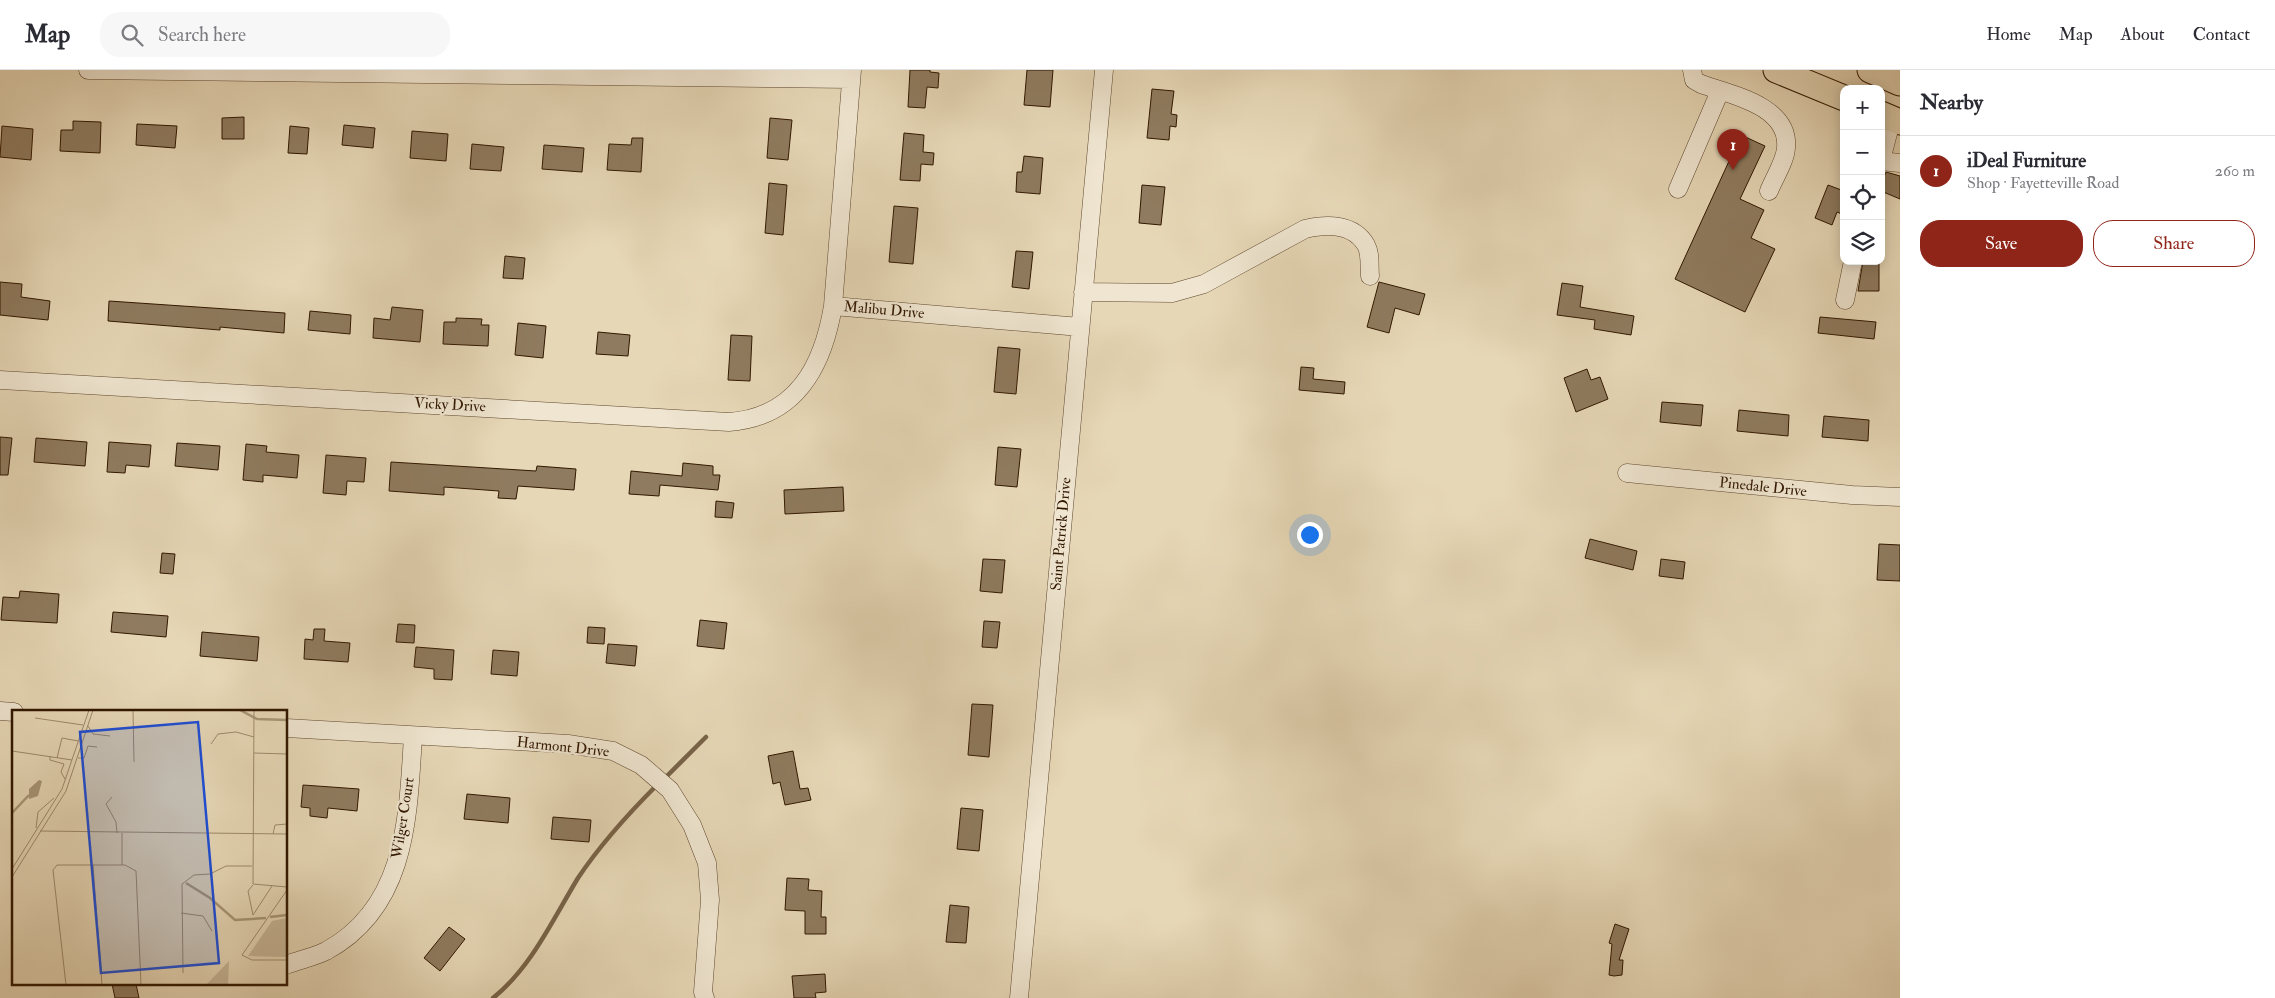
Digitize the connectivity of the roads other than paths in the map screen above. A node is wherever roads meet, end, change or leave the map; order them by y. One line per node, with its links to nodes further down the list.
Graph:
1 (88, 70): 6 (street)
2 (1104, 70): 18 (street, Saint Patrick Drive)
3 (1692, 70): 8 (street)
4 (1776, 70): 9 (highway)
5 (1870, 70): 7 (highway)
6 (851, 74): 20 (street, Malibu Drive)
7 (1900, 83)
8 (1720, 91): 14 (street); 15 (street)
9 (1840, 96)
10 (1891, 118): 11 (street)
11 (1885, 144)
12 (1885, 161): 13 (street)
13 (1900, 163)
14 (1678, 188)
15 (1769, 191)
16 (1852, 265): 19 (street)
17 (1370, 276): 18 (street)
18 (1083, 292): 21 (street, Saint Patrick Drive)
19 (1845, 300)
20 (833, 306): 21 (street, Malibu Drive); 22 (street, Vicky Drive)
21 (1080, 327): 29 (street, Saint Patrick Drive)
22 (0, 380)
23 (1627, 473): 24 (street, Pinedale Drive)
24 (1900, 497)
25 (288, 728): 26 (street, Harmont Drive)
26 (413, 736): 27 (street, Wilger Court); 28 (street, Harmont Drive)
27 (288, 964)
28 (705, 998)
29 (1019, 998)

